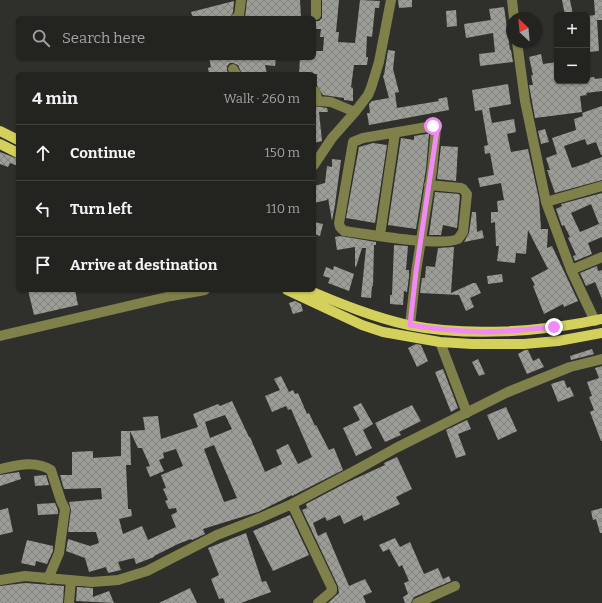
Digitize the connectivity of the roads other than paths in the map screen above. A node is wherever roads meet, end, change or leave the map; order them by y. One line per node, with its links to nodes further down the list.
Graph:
1 (241, 0): 6 (street)
2 (316, 0): 7 (street)
3 (391, 0): 10 (street)
4 (512, 0): 5 (street)
5 (513, 12)
6 (238, 16)
7 (316, 16)
8 (518, 48): 17 (street)
9 (316, 94): 10 (street)
10 (355, 112): 14 (street)
11 (0, 131): 13 (main road)
12 (395, 133): 15 (street); 18 (street); 18 (street)
13 (16, 139)
14 (316, 162)
15 (429, 185): 19 (street); 19 (street)
16 (602, 186): 17 (street)
17 (546, 202): 21 (street)
18 (380, 235): 19 (street)
19 (421, 240): 26 (street)
20 (602, 257): 21 (street)
21 (572, 270): 25 (street)
22 (193, 292): 29 (street)
23 (291, 292): 31 (main road)
24 (313, 292): 26 (main road)
25 (598, 320): 27 (main road)
26 (410, 325): 27 (main road)
27 (554, 327): 30 (main road)
28 (602, 335): 30 (main road)
29 (0, 336)
30 (558, 341): 31 (main road)
31 (440, 342): 33 (street)
32 (602, 359): 33 (street)
33 (467, 413): 35 (street)
34 (0, 468): 36 (street)
35 (292, 504): 38 (street); 41 (street)
36 (48, 579): 37 (street); 38 (street)
37 (0, 580)
38 (71, 580): 40 (street)
39 (455, 586): 42 (street)
40 (69, 603)
41 (318, 603)
42 (417, 603)

